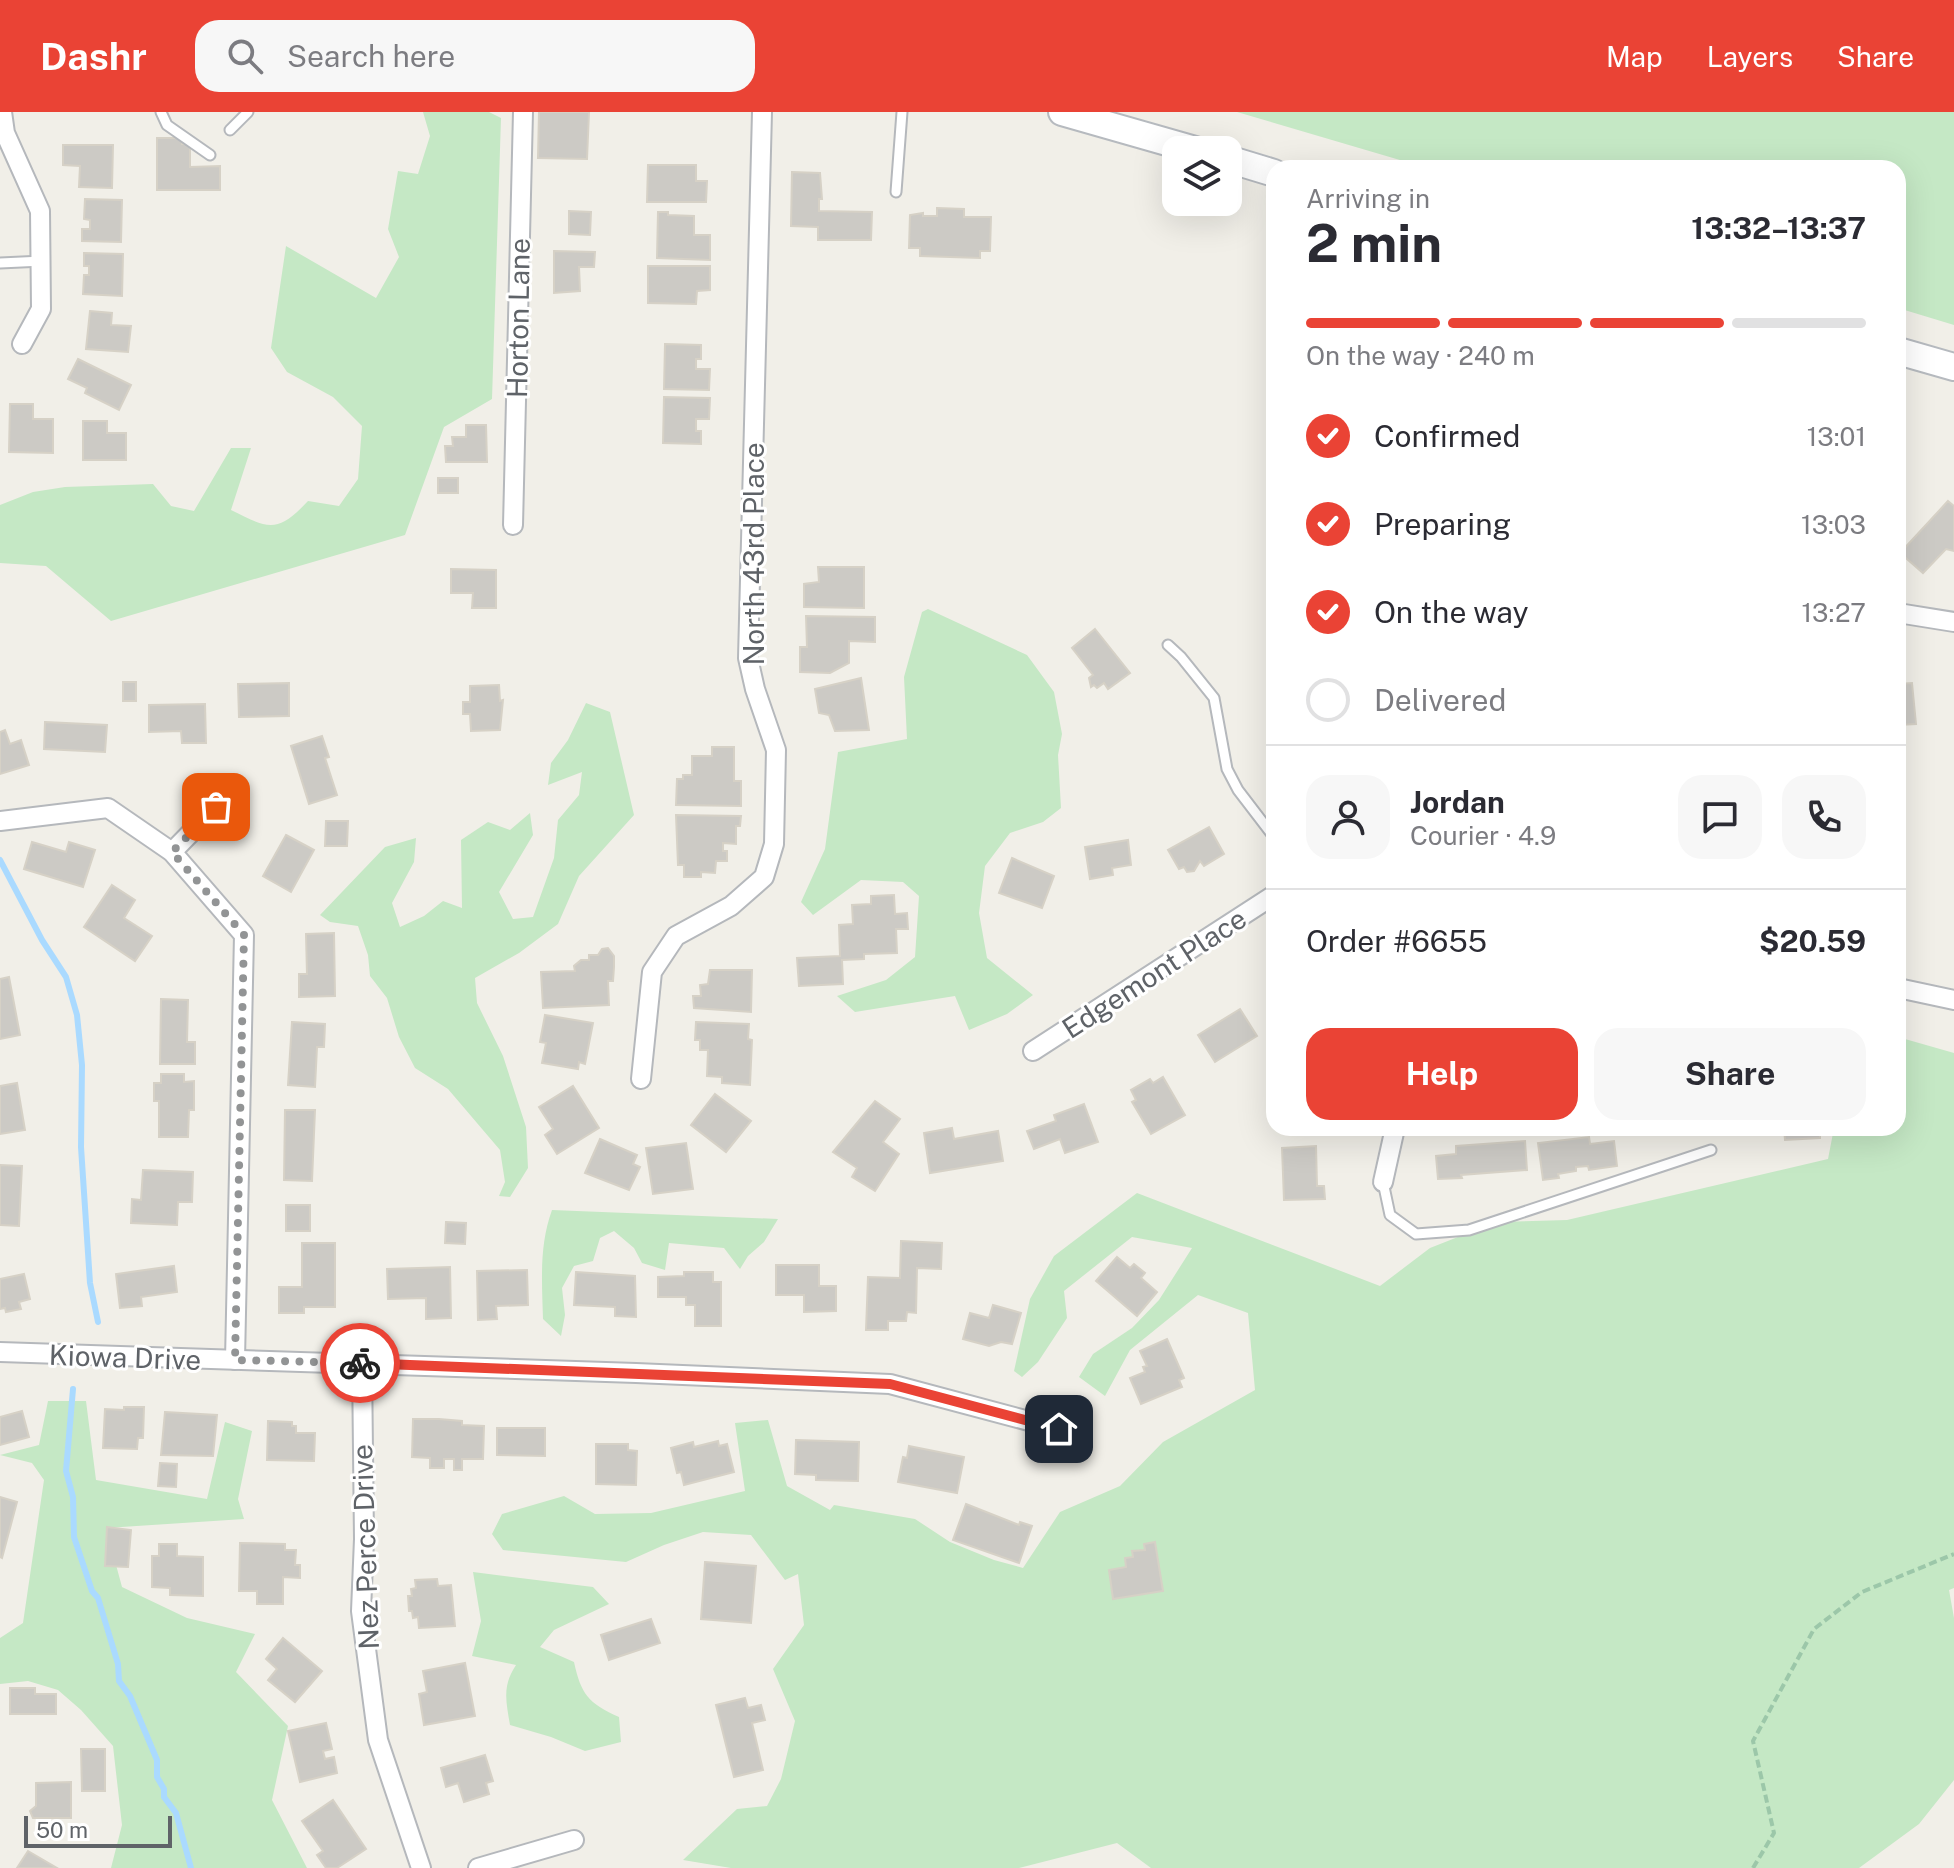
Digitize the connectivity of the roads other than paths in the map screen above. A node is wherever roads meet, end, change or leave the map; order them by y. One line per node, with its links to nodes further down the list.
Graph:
1 (2, 112): 14 (street)
2 (161, 112): 10 (lane)
3 (248, 112): 8 (lane)
4 (523, 112): 19 (street, Horton Lane)
5 (762, 112): 31 (street, North 43rd Place)
6 (902, 112): 13 (lane)
7 (1062, 112): 9 (main road)
8 (230, 130)
9 (1162, 141)
10 (210, 155)
11 (1242, 163): 12 (main road)
12 (1266, 171)
13 (896, 192)
14 (43, 261): 15 (lane); 16 (street)
15 (0, 263)
16 (22, 344)
17 (1906, 353): 18 (main road)
18 (1954, 367)
19 (513, 525)
20 (1906, 614): 21 (street)
21 (1954, 622)
22 (1168, 645): 25 (lane)
23 (216, 807): 26 (street)
24 (0, 821): 26 (street)
25 (1266, 827)
26 (172, 852): 36 (street)
27 (1266, 900): 30 (street, Edgemont Place)
28 (1906, 990): 29 (street)
29 (1954, 1000)
30 (1033, 1051)
31 (641, 1079)
32 (1393, 1136): 34 (street)
33 (1711, 1150): 34 (lane)
34 (1383, 1182)
35 (0, 1352): 36 (street, Kiowa Drive)
36 (235, 1360): 37 (street, Kiowa Drive)
37 (362, 1363): 38 (street, Kiowa Drive); 40 (street, Nez Perce Drive)
38 (1059, 1429)
39 (574, 1840): 41 (street)
40 (421, 1868)
41 (478, 1868)

